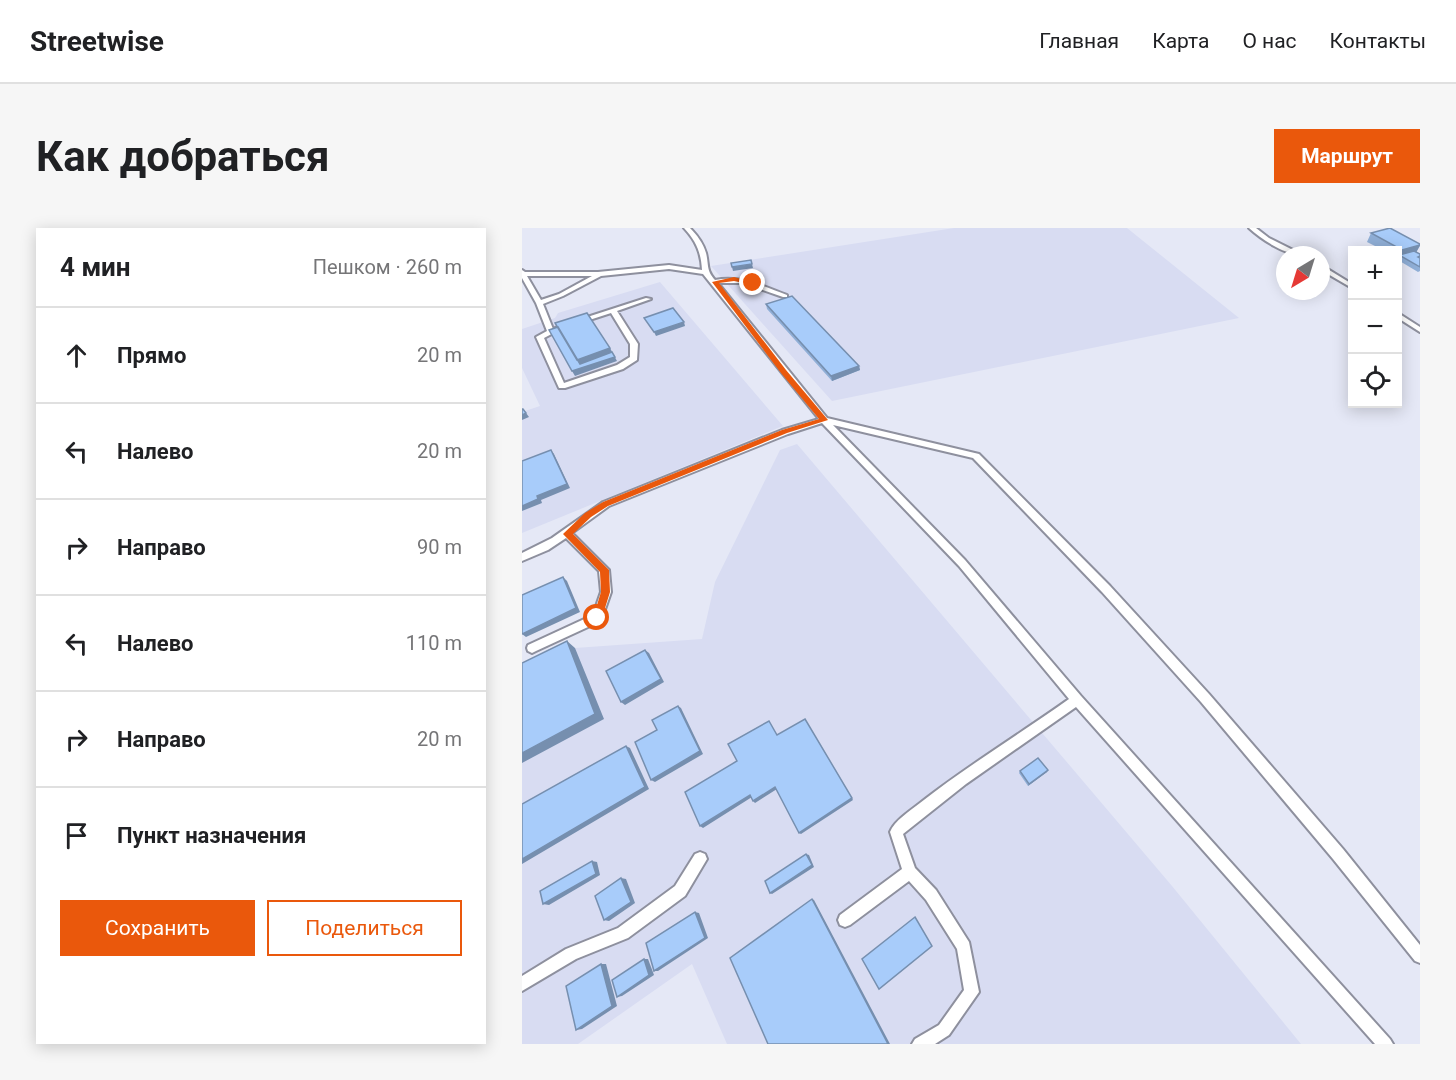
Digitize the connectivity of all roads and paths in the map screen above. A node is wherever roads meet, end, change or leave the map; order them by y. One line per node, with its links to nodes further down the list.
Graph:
1 (687, 228): 4 (lane)
2 (1252, 228): 3 (lane)
3 (1281, 246)
4 (705, 272): 7 (lane); 8 (lane)
5 (1330, 272): 9 (lane)
6 (522, 273): 7 (lane); 12 (lane)
7 (598, 274): 12 (lane)
8 (715, 282): 10 (lane); 17 (lane)
9 (1348, 283)
10 (785, 296)
11 (648, 299): 13 (lane)
12 (539, 303): 15 (lane)
13 (613, 311): 15 (lane); 15 (lane)
14 (1402, 318): 16 (lane)
15 (550, 330)
16 (1420, 330)
17 (824, 420): 18 (lane); 21 (lane); 25 (lane)
18 (567, 534): 19 (lane); 20 (lane)
19 (522, 558)
20 (532, 648)
21 (1077, 700): 23 (lane); 28 (lane)
22 (700, 859): 26 (lane)
23 (910, 872): 24 (lane); 27 (lane)
24 (845, 920)
25 (1420, 956)
26 (522, 984)
27 (920, 1044)
28 (1385, 1044)

